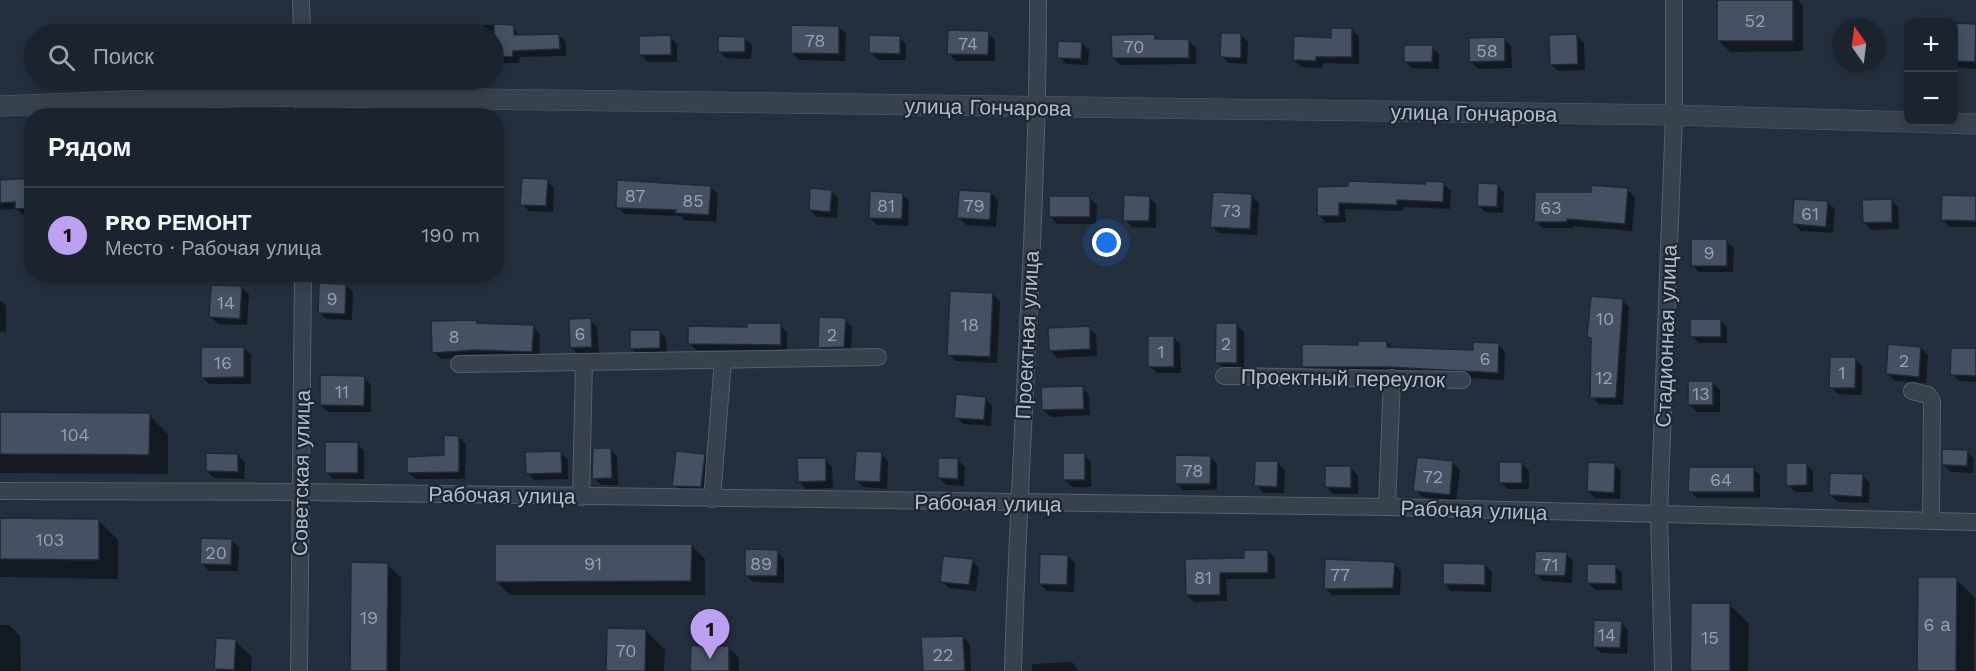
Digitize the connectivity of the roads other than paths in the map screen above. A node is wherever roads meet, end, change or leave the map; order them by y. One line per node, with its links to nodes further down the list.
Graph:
1 (301, 0): 4 (street)
2 (1038, 0): 7 (street, Проектная улица)
3 (1674, 0): 8 (street, Стадионная улица)
4 (302, 24)
5 (304, 98): 6 (street, улица Гончарова); 7 (street, улица Гончарова)
6 (0, 106)
7 (1038, 108): 8 (street, улица Гончарова); 23 (street, Проектная улица)
8 (1674, 115): 9 (street, улица Гончарова); 25 (street, Стадионная улица)
9 (1976, 124)
10 (303, 282): 20 (street, Советская улица)
11 (878, 357): 12 (street)
12 (723, 360): 13 (street); 22 (street)
13 (584, 362): 14 (street); 21 (street)
14 (459, 364)
15 (1224, 376): 16 (street, Проектный переулок)
16 (1392, 378): 17 (street, Проектный переулок); 24 (street)
17 (1462, 380)
18 (1912, 391): 26 (street)
19 (0, 491): 20 (street, Рабочая улица)
20 (301, 492): 21 (street, Рабочая улица); 28 (street, Советская улица)
21 (580, 497): 22 (street, Рабочая улица)
22 (712, 499): 23 (street, Рабочая улица)
23 (1018, 504): 24 (street, Рабочая улица); 29 (street, Проектная улица)
24 (1387, 507): 25 (street, Рабочая улица)
25 (1659, 515): 26 (street, Рабочая улица); 30 (street, Стадионная улица)
26 (1931, 521): 27 (street, Рабочая улица)
27 (1976, 522)
28 (299, 671)
29 (1013, 671)
30 (1663, 671)

